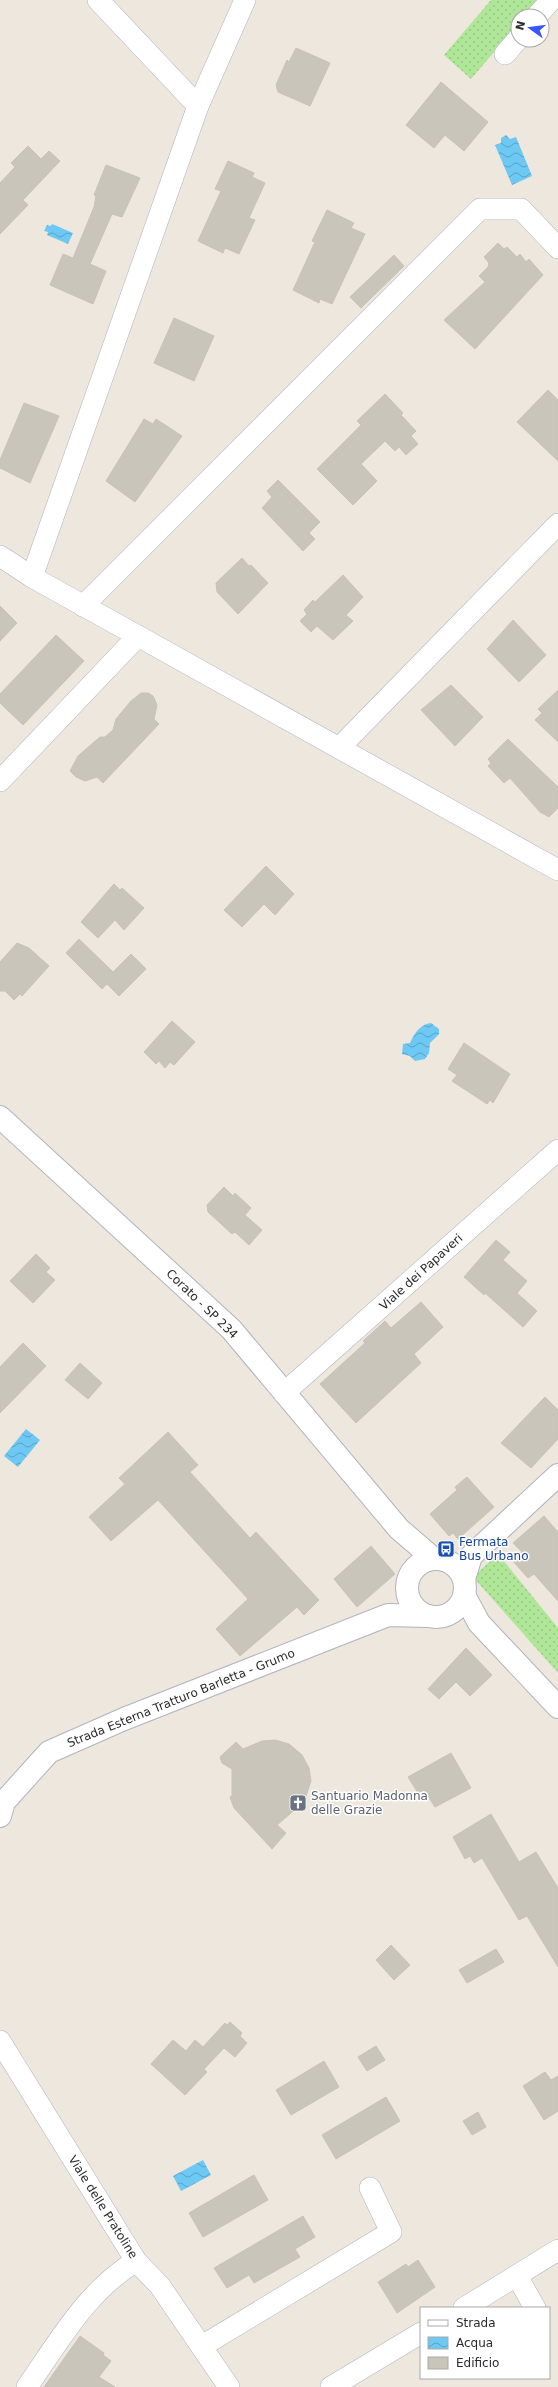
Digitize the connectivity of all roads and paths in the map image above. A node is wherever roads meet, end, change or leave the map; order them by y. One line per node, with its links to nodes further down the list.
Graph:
1 (98, 0): 5 (street)
2 (245, 0): 5 (street)
3 (551, 0): 4 (street)
4 (544, 8)
5 (198, 106): 9 (street)
6 (558, 248): 10 (street)
7 (558, 524): 12 (street)
8 (0, 556): 9 (street)
9 (32, 577): 10 (street)
10 (83, 606): 11 (street)
11 (138, 636): 12 (street); 13 (street)
12 (339, 748): 14 (street)
13 (0, 781)
14 (558, 870)
15 (0, 1117): 17 (main road, Corato - SP 234)
16 (558, 1150): 17 (street, Viale dei Papaveri)
17 (284, 1394): 19 (main road, Corato - SP 234)
18 (558, 1475): 20 (main road)
19 (399, 1529): 21 (main road, Corato - SP 234); 22 (main road, Corato - SP 234)
20 (471, 1556): 21 (main road); 23 (main road)
21 (441, 1560): 22 (main road); 23 (main road, Corato - SP 234)
22 (409, 1581): 24 (main road); 25 (main road, Corato - SP 234)
23 (464, 1587): 25 (main road); 26 (main road, Corato - SP 234)
24 (388, 1615): 25 (main road, Strada Esterna Tratturo Barletta - Grumo); 28 (main road, Strada Esterna Tratturo Barletta - Grumo)
25 (437, 1615): 26 (main road, Corato - SP 234)
26 (479, 1623): 27 (main road, Corato - SP 234)
27 (558, 1707)
28 (1, 1807)
29 (0, 2041): 32 (street, Viale delle Pratoline)
30 (370, 2188): 37 (street)
31 (558, 2250): 33 (street)
32 (136, 2261): 37 (street, Viale delle Pratoline); 38 (street)
33 (517, 2276): 34 (street); 35 (street)
34 (466, 2307)
35 (534, 2307)
36 (420, 2334): 40 (street)
37 (202, 2346): 39 (street, Viale delle Pratoline)
38 (27, 2387)
39 (229, 2387)
40 (331, 2387)

